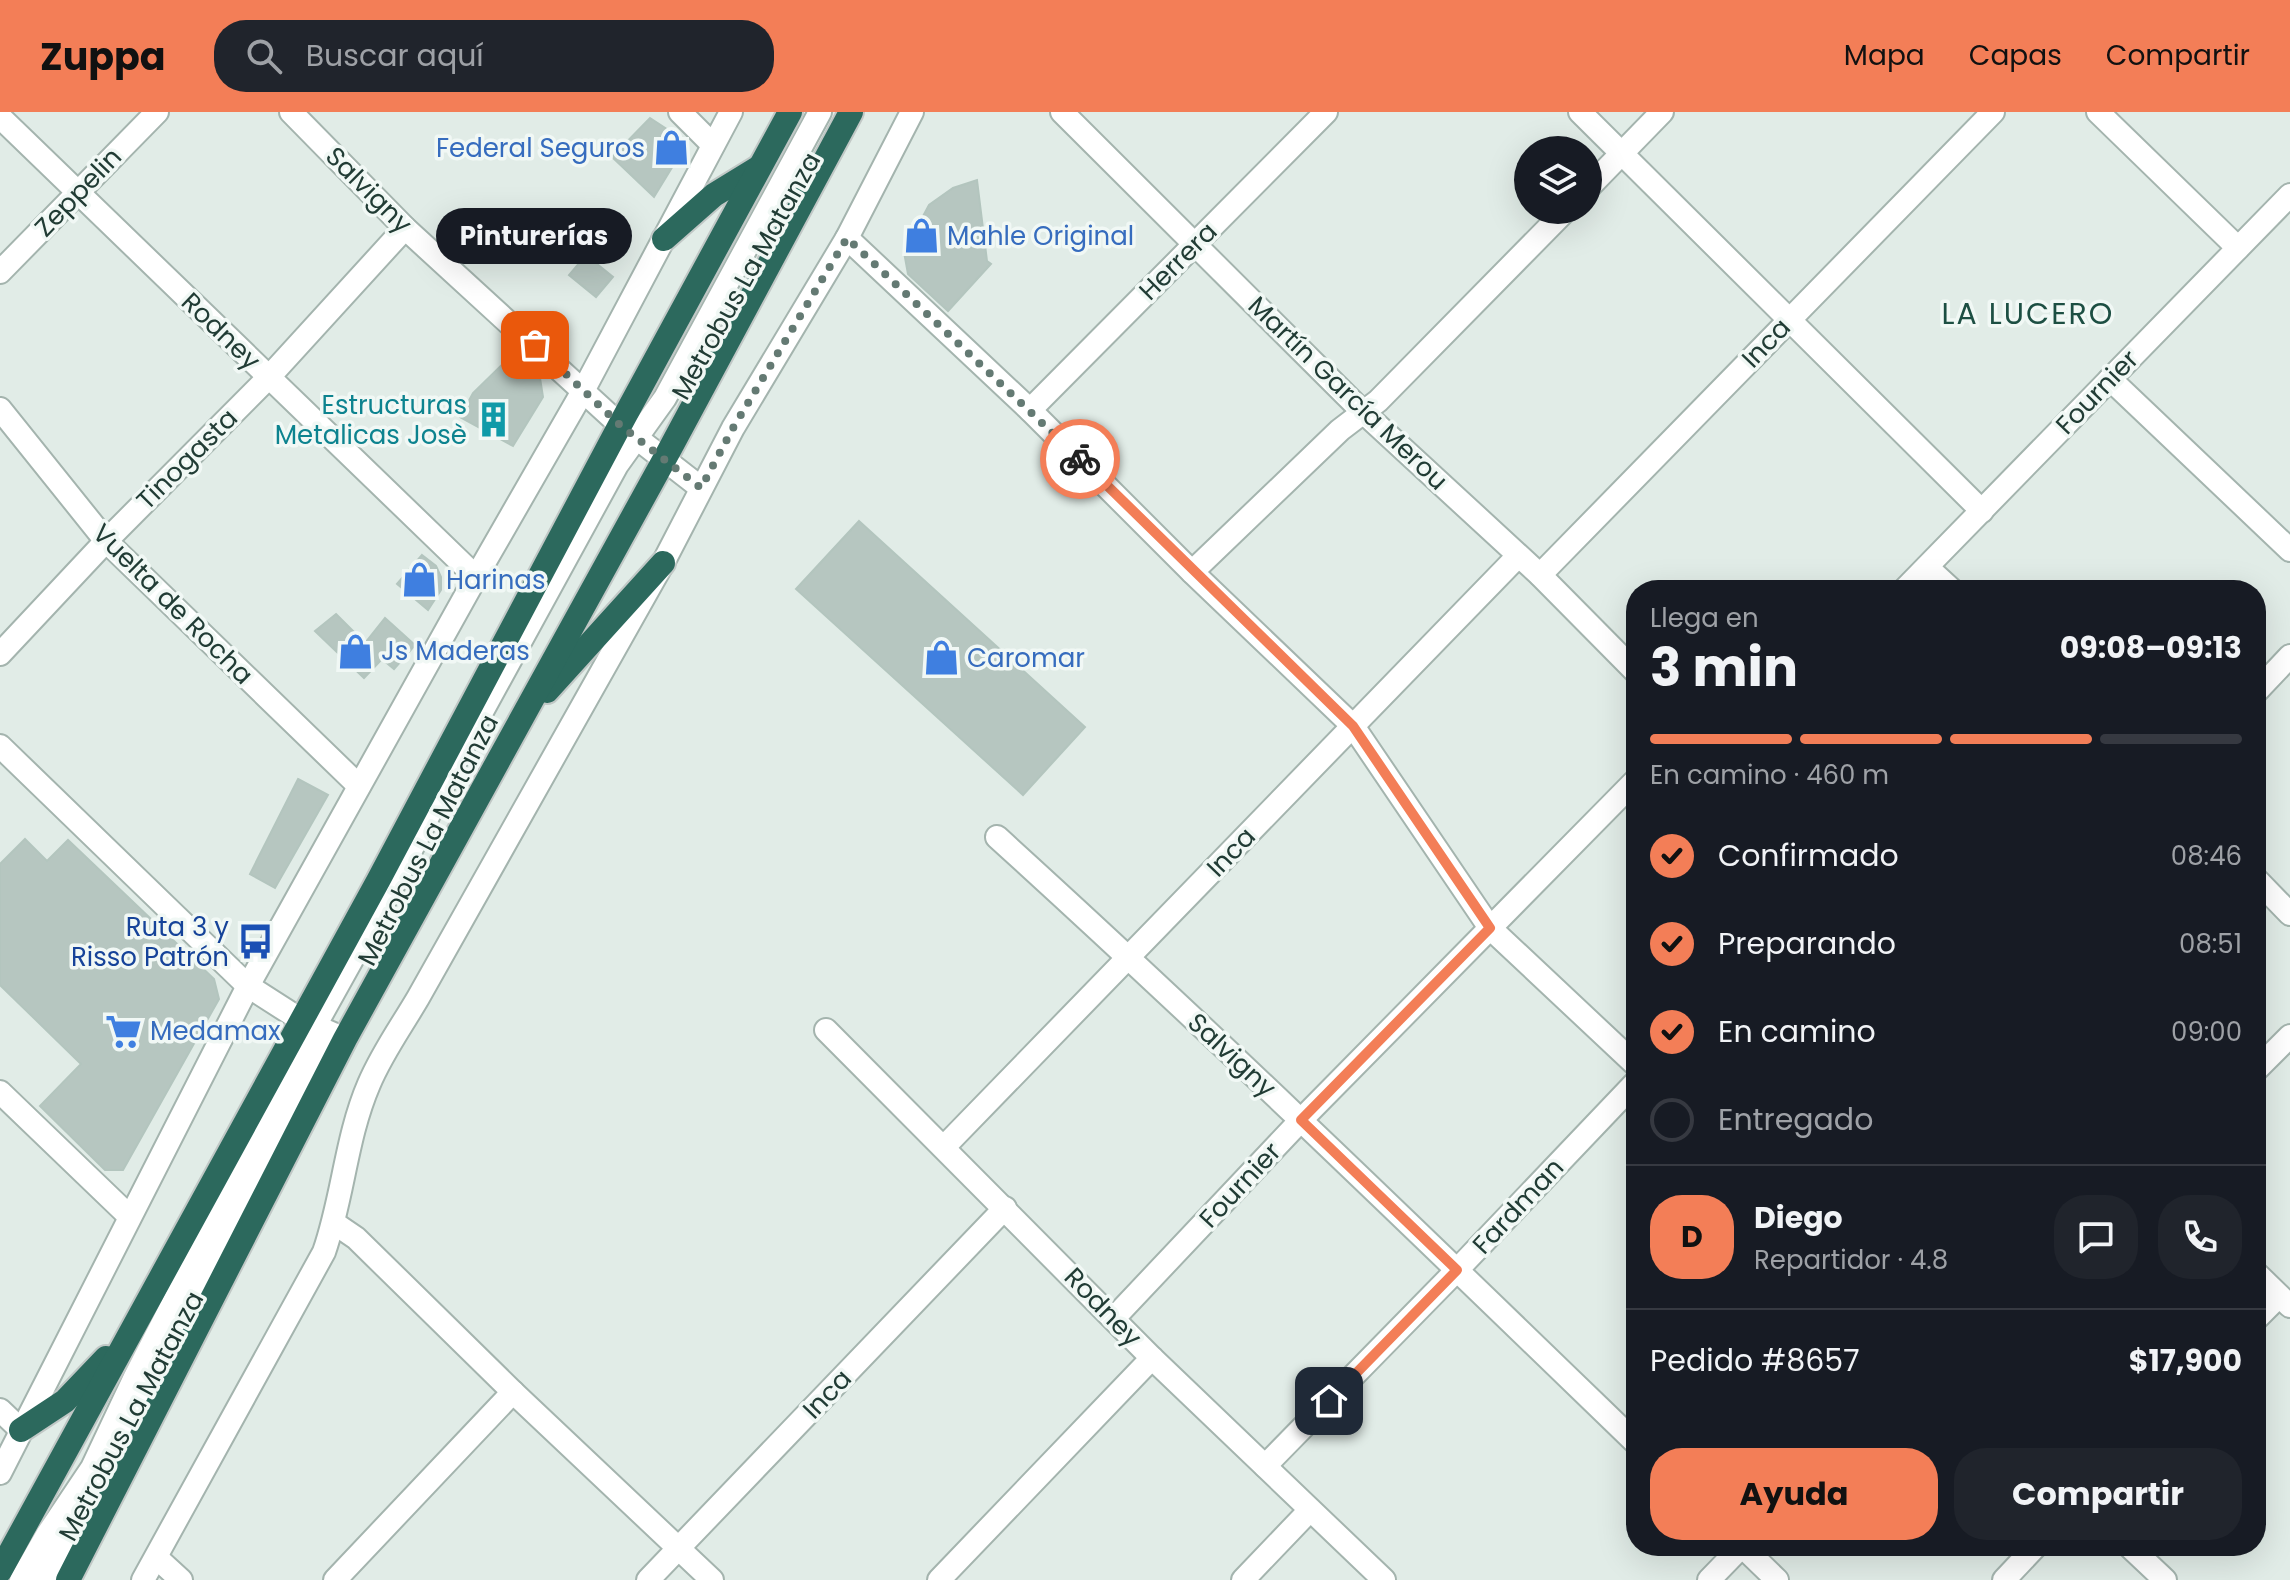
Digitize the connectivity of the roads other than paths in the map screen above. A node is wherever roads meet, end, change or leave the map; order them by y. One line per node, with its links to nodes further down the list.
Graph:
1 (157, 112): 21 (street, Zeppelin)
2 (291, 112): 24 (street, Salvigny)
3 (680, 112): 17 (street)
4 (731, 112): 17 (street)
5 (790, 112): 19 (highway)
6 (820, 112): 37 (street, Metrobus La Matanza)
7 (835, 112): 37 (street, Metrobus La Matanza)
8 (851, 112): 37 (highway)
9 (912, 112): 25 (street)
10 (1062, 112): 27 (street, Martín García Merou)
11 (1326, 112): 27 (street, Herrera)
12 (1580, 112): 18 (street)
13 (1662, 112): 18 (street)
14 (1993, 112): 30 (street, Inca)
15 (2098, 112): 28 (street)
16 (0, 117): 21 (street, Rodney)
17 (713, 145): 26 (street)
18 (1622, 153): 20 (street); 30 (street)
19 (760, 167): 26 (highway); 37 (highway)
20 (1602, 174)
21 (78, 191): 29 (street, Zeppelin); 31 (street, Rodney)
22 (2290, 195): 28 (street, Fournier)
23 (1552, 224): 36 (street)
24 (405, 228): 31 (street, Tinogasta); 33 (street, Salvigny)
25 (847, 238): 35 (street); 38 (street)
26 (664, 239): 33 (street)
27 (1196, 243): 35 (street, Herrera); 36 (street, Martín García Merou)
28 (2238, 248): 32 (street, Fournier)
29 (0, 272)
30 (1790, 319): 39 (street); 46 (street, Inca)
31 (269, 377): 40 (street, Tinogasta); 47 (street, Rodney)
32 (2110, 379): 39 (street, Fournier); 41 (street)
33 (583, 391): 37 (street, Salvigny); 47 (street)
34 (0, 409): 40 (street, Vuelta de Rocha)
35 (1030, 410): 45 (street)
36 (1363, 412): 42 (street, Martín García Merou); 45 (street)
37 (642, 442): 38 (street, Salvigny); 54 (highway); 65 (street, Metrobus La Matanza); 65 (street, Metrobus La Matanza); 65 (highway)
38 (701, 488): 43 (street)
39 (1982, 511): 44 (street, Fournier)
40 (106, 541): 50 (street, Tinogasta); 57 (street, Vuelta de Rocha)
41 (2290, 550)
42 (1518, 556): 46 (street, Martín García Merou); 55 (street, Inca)
43 (663, 563): 54 (highway); 76 (street)
44 (1927, 567): 48 (street, Fournier); 49 (street)
45 (1192, 572): 55 (street)
46 (1540, 575): 52 (street, Martín García Merou)
47 (476, 577): 57 (street)
48 (1914, 580)
49 (1941, 580)
50 (0, 654)
51 (2290, 656): 53 (street)
52 (1626, 662)
53 (2266, 681)
54 (519, 722): 65 (highway)
55 (1353, 726): 62 (street); 63 (street, Inca)
56 (0, 746): 64 (street)
57 (359, 786): 64 (street)
58 (1626, 790): 62 (street, Fournier)
59 (997, 837): 63 (street, Salvigny)
60 (2266, 889): 61 (street)
61 (2290, 914)
62 (1490, 928): 68 (street); 72 (street, Fournier)
63 (1129, 957): 72 (street, Salvigny); 73 (street, Inca)
64 (248, 986): 65 (street); 75 (street)
65 (323, 1029): 82 (highway); 98 (street, Metrobus La Matanza); 99 (street, Metrobus La Matanza); 100 (highway)
66 (826, 1030): 73 (street, Rodney)
67 (2290, 1036): 69 (street)
68 (1626, 1056)
69 (2266, 1060)
70 (0, 1092): 75 (street)
71 (1626, 1093): 77 (street, Fardman)
72 (1301, 1120): 77 (street, Salvigny); 81 (street, Fournier)
73 (944, 1147): 74 (street, Rodney)
74 (1005, 1208): 81 (street, Rodney); 91 (street, Inca)
75 (129, 1216): 86 (street)
76 (334, 1223): 84 (street); 96 (street)
77 (1457, 1270): 87 (street, Salvigny); 88 (street, Fardman)
78 (2266, 1283): 79 (street)
79 (2284, 1301): 80 (street)
80 (2266, 1313)
81 (1115, 1317): 83 (street, Rodney)
82 (130, 1333): 86 (highway); 97 (highway)
83 (1152, 1358): 88 (street, Rodney); 106 (street)
84 (513, 1392): 91 (street); 103 (street)
85 (0, 1410): 86 (street)
86 (21, 1430): 89 (street)
87 (1626, 1433)
88 (1265, 1466): 90 (street, Rodney)
89 (0, 1473)
90 (1310, 1510): 107 (street); 108 (street, Rodney)
91 (679, 1548): 104 (street, Inca); 105 (street)
92 (1732, 1556): 109 (street)
93 (1752, 1556): 110 (street)
94 (2027, 1556): 111 (street)
95 (2140, 1556): 112 (street)
96 (157, 1558): 101 (street); 102 (street)
97 (0, 1571)
98 (21, 1580)
99 (43, 1580)
100 (68, 1580)
101 (143, 1580)
102 (181, 1580)
103 (335, 1580)
104 (648, 1580)
105 (712, 1580)
106 (939, 1580)
107 (1243, 1580)
108 (1384, 1580)
109 (1709, 1580)
110 (1777, 1580)
111 (2004, 1580)
112 (2165, 1580)

